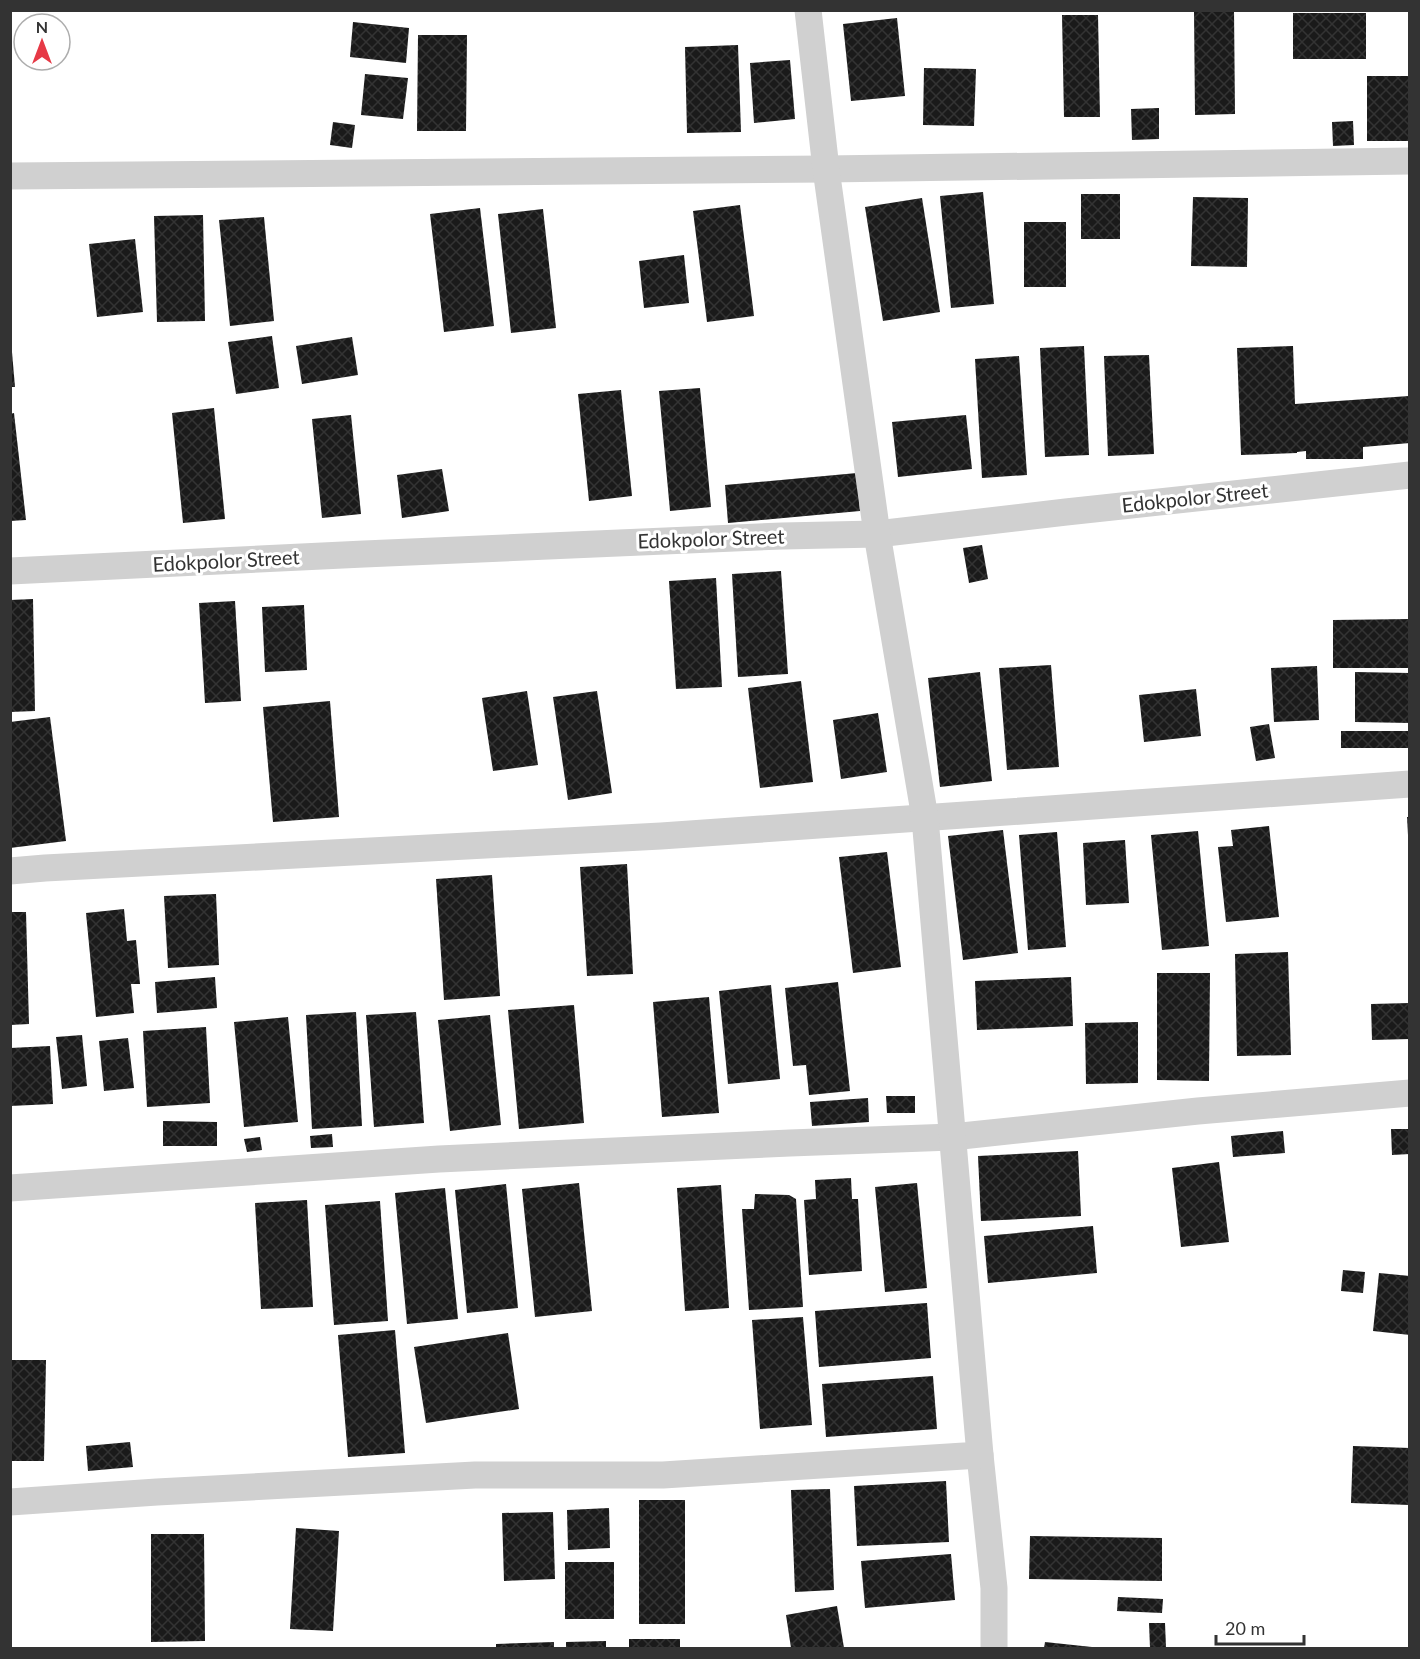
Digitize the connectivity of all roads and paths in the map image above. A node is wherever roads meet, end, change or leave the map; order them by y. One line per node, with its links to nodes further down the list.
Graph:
1 (808, 10): 3 (street)
2 (1410, 161): 3 (street)
3 (826, 169): 4 (street); 6 (street)
4 (10, 176)
5 (1410, 475): 6 (street, Edokpolor Street)
6 (877, 534): 7 (street, Edokpolor Street); 9 (street)
7 (10, 571)
8 (1410, 784): 9 (street)
9 (925, 818): 10 (street); 12 (street)
10 (10, 871)
11 (1410, 1093): 12 (street)
12 (952, 1137): 13 (street); 14 (street)
13 (10, 1188)
14 (980, 1455): 15 (street); 16 (street)
15 (10, 1502)
16 (994, 1648)

